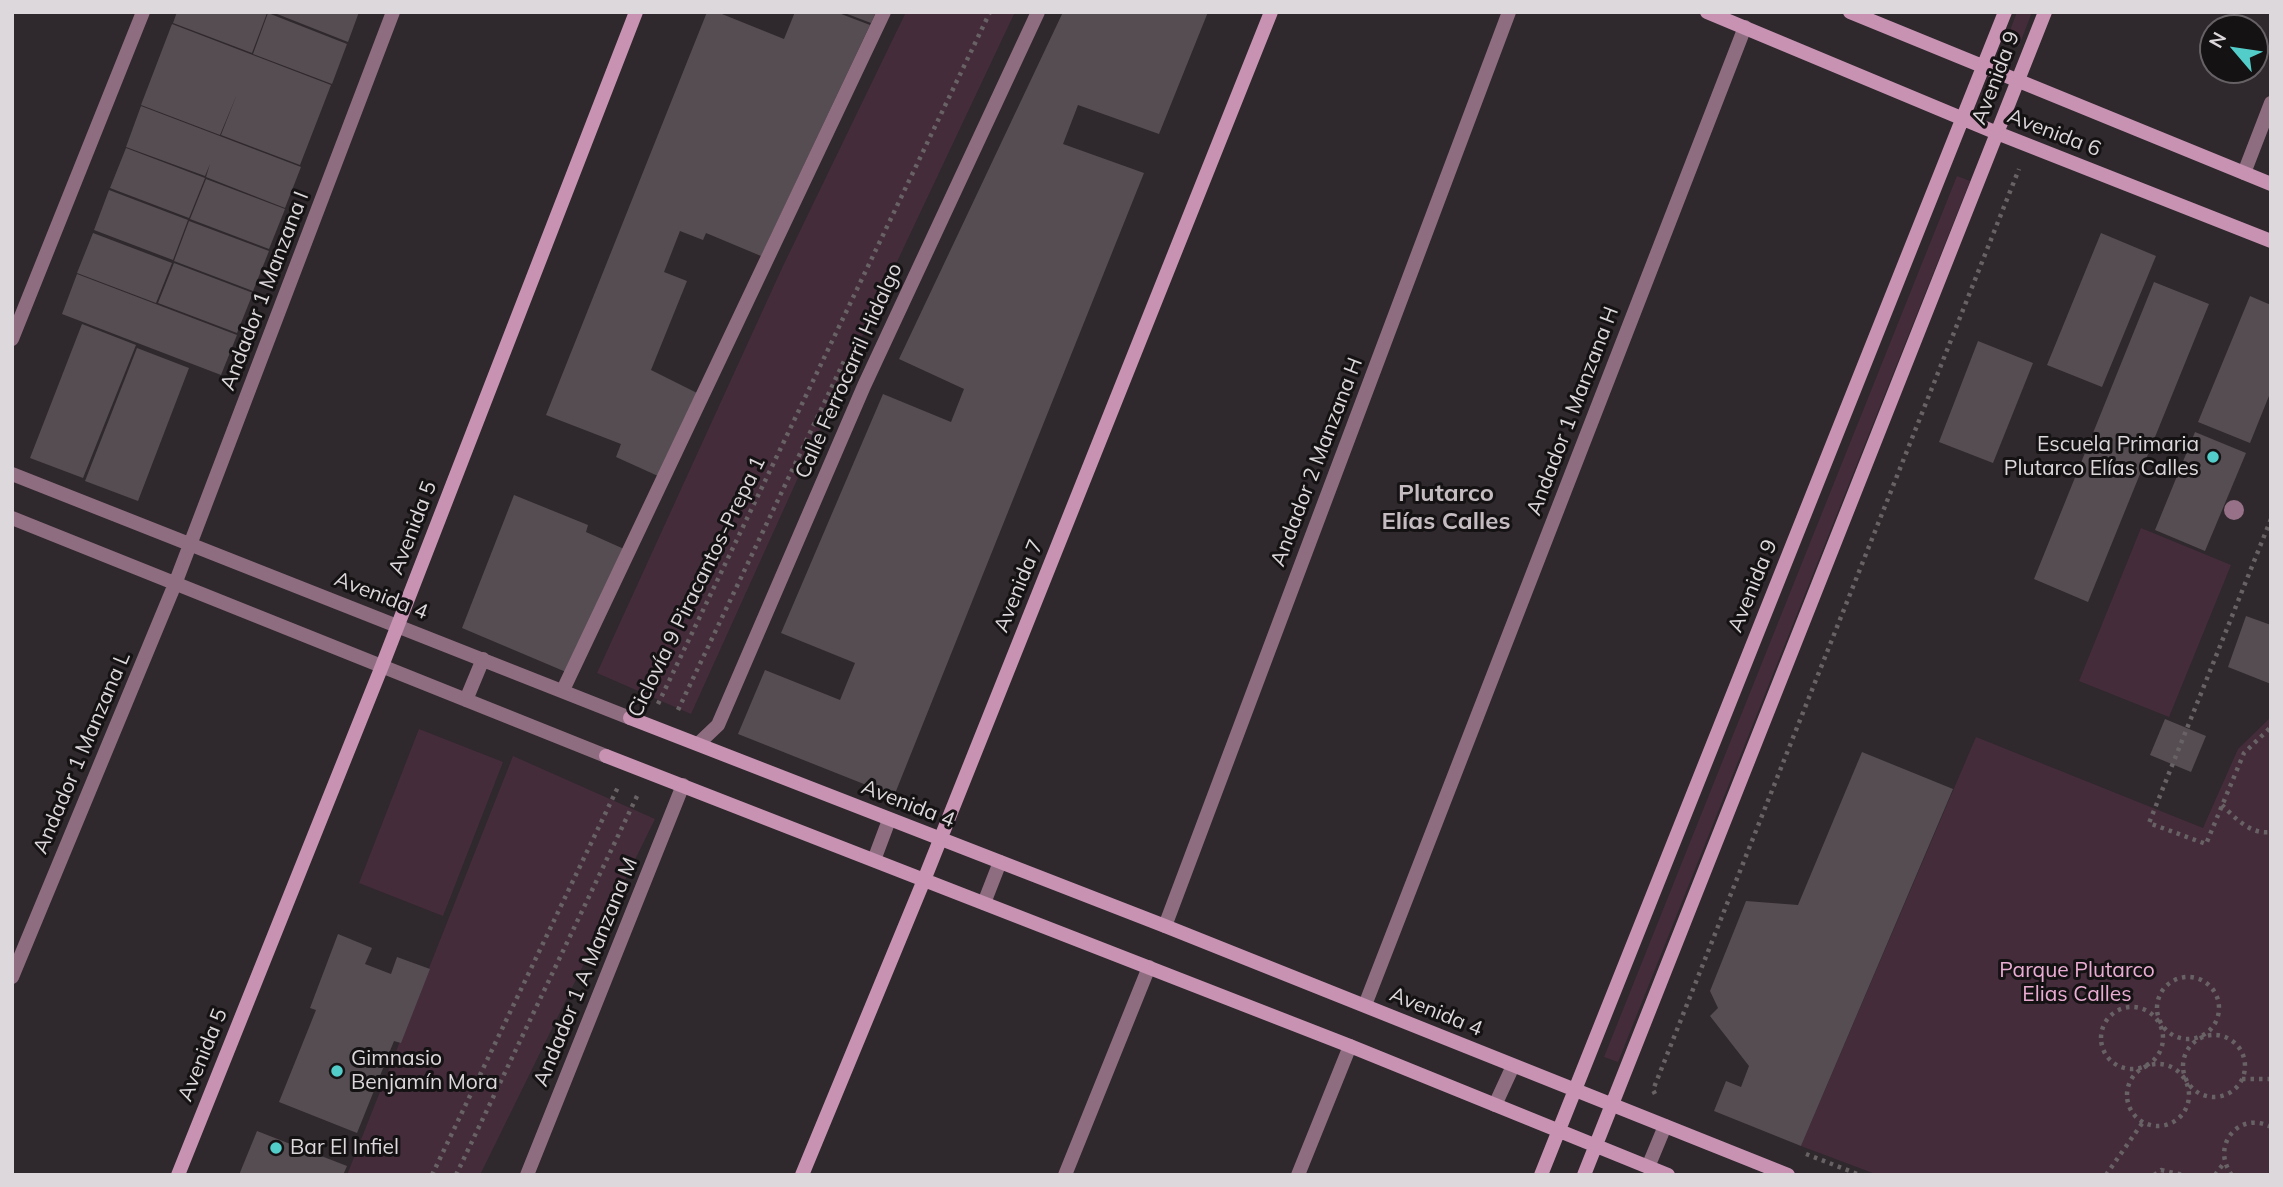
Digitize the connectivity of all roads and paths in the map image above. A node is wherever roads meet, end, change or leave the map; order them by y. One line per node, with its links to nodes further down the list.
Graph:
1 (143, 12): 23 (street)
2 (393, 12): 28 (street, Andador 1 Manzana I)
3 (636, 12): 30 (street, Avenida 5)
4 (884, 12): 33 (street)
5 (990, 12): 35 (path, Ciclovía 9 Piracantos-Prepa 1)
6 (1038, 12): 38 (street, Calle Ferrocarril Hidalgo)
7 (1271, 12): 45 (street, Avenida 7)
8 (1509, 12): 50 (street, Andador 2 Manzana H)
9 (1707, 12): 13 (street, Avenida 6)
10 (1850, 12): 14 (street, Avenida 6)
11 (2005, 12): 14 (street, Avenida 9)
12 (2045, 12): 15 (street, Avenida 9)
13 (1745, 27): 17 (street, Avenida 6); 53 (street, Andador 1 Manzana H)
14 (1982, 68): 15 (street, Avenida 6); 17 (street, Avenida 9)
15 (2017, 82): 18 (street, Avenida 9); 20 (street, Avenida 6)
16 (2271, 103): 20 (street)
17 (1962, 119): 18 (street, Avenida 6); 62 (street, Avenida 9)
18 (1997, 133): 22 (street, Avenida 6); 65 (street, Avenida 9)
19 (2021, 163): 63 (path)
20 (2244, 173): 21 (street, Avenida 6)
21 (2271, 184)
22 (2271, 240)
23 (12, 339)
24 (850, 348): 37 (path)
25 (12, 474): 28 (street, Avenida 4)
26 (12, 518): 29 (street)
27 (2271, 519): 42 (path)
28 (191, 544): 29 (street, Andador 1 Manzana I); 30 (street, Avenida 4)
29 (175, 584): 32 (street); 52 (street, Andador 1 Manzana L)
30 (398, 625): 31 (street, Avenida 4); 32 (street, Avenida 5)
31 (483, 659): 33 (street, Avenida 4); 34 (street)
32 (382, 666): 34 (street); 74 (street, Avenida 5)
33 (570, 693): 35 (street, Avenida 4)
34 (466, 700): 39 (street)
35 (648, 725): 37 (street, Avenida 4)
36 (2271, 727): 42 (path)
37 (667, 733): 38 (street, Avenida 4)
38 (698, 744): 43 (street, Avenida 4)
39 (629, 764): 40 (street); 75 (path)
40 (649, 772): 41 (street); 76 (path)
41 (683, 785): 46 (street); 77 (street, Andador 1 A Manzana M)
42 (2222, 805): 44 (path)
43 (889, 820): 45 (street, Avenida 4); 46 (street)
44 (2271, 832)
45 (940, 840): 47 (street, Avenida 4); 48 (street, Avenida 7)
46 (874, 860): 48 (street)
47 (1000, 862): 49 (street); 50 (street, Avenida 4)
48 (924, 880): 49 (street); 78 (street, Avenida 7)
49 (984, 904): 51 (street)
50 (1165, 926): 53 (street, Avenida 4)
51 (1149, 967): 56 (street); 79 (street)
52 (12, 977)
53 (1365, 1005): 58 (street, Avenida 4)
54 (2160, 1022): 55 (path); 55 (path); 57 (path); 57 (path)
55 (2202, 1036): 59 (path); 60 (path)
56 (1350, 1046): 64 (street); 80 (street)
57 (2146, 1065): 59 (path); 66 (path)
58 (1513, 1066): 62 (street, Avenida 4); 64 (street)
59 (2186, 1079): 60 (path); 66 (path)
60 (2242, 1079): 61 (path)
61 (2271, 1079)
62 (1574, 1090): 65 (street, Avenida 4); 69 (street, Avenida 9)
63 (1656, 1096)
64 (1495, 1105): 69 (street)
65 (1612, 1105): 67 (street, Avenida 4); 70 (street, Avenida 9)
66 (2143, 1122): 86 (path)
67 (1665, 1126): 73 (street); 84 (street, Avenida 4)
68 (2271, 1128): 72 (path)
69 (1558, 1131): 70 (street); 81 (street, Avenida 9)
70 (1595, 1145): 73 (street); 82 (street, Avenida 9)
71 (1794, 1150): 85 (path)
72 (2225, 1162): 89 (path); 90 (path)
73 (1648, 1167): 83 (street)
74 (178, 1175)
75 (432, 1175)
76 (456, 1175)
77 (527, 1175)
78 (802, 1175)
79 (1065, 1175)
80 (1298, 1175)
81 (1541, 1175)
82 (1584, 1175)
83 (1668, 1175)
84 (1788, 1175)
85 (1860, 1175)
86 (2106, 1175)
87 (2154, 1175): 88 (path)
88 (2183, 1175)
89 (2215, 1175)
90 (2232, 1175)

